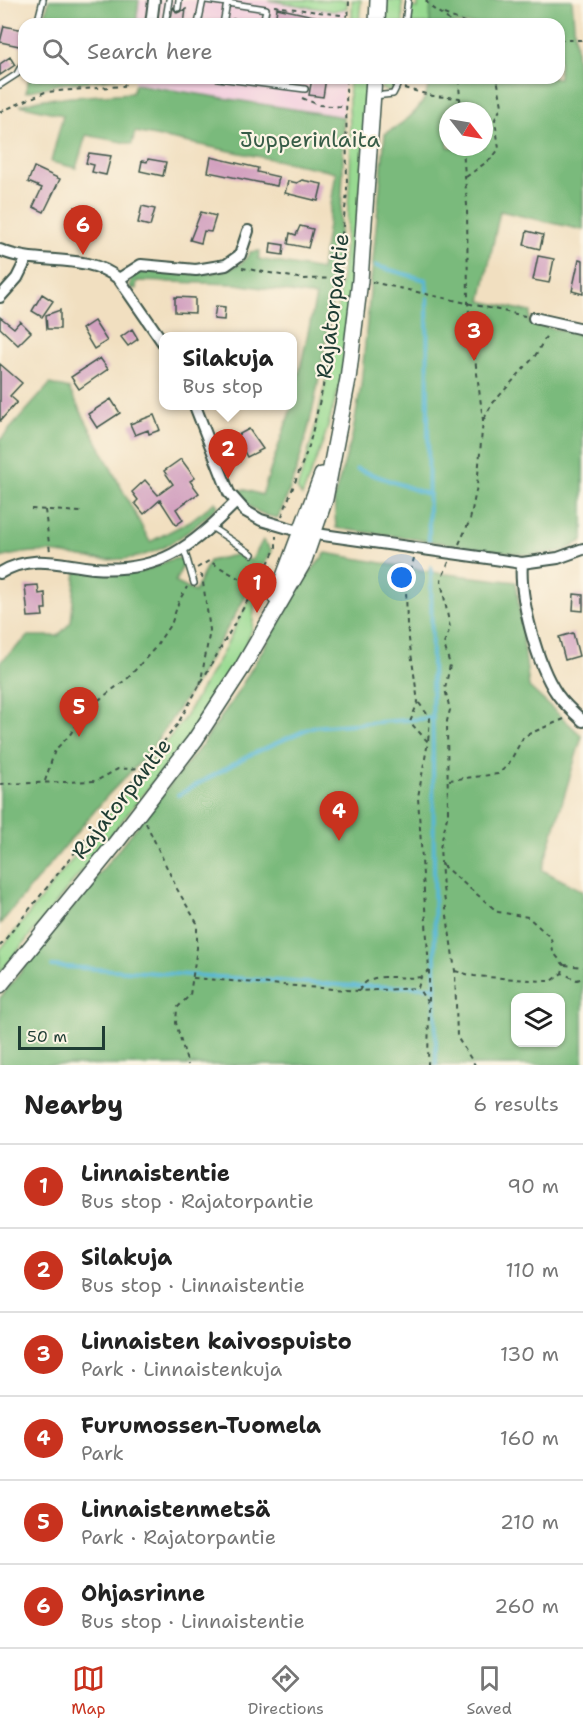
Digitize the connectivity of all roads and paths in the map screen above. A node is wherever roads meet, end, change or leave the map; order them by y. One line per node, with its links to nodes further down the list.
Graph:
1 (43, 0): 15 (lane)
2 (154, 0): 16 (street)
3 (169, 0): 17 (lane)
4 (179, 0): 11 (lane)
5 (204, 0): 10 (lane); 18 (lane)
6 (349, 0): 14 (path)
7 (378, 0): 21 (main road)
8 (408, 0): 22 (lane)
9 (426, 0): 12 (path)
10 (227, 3): 19 (lane); 20 (lane)
11 (178, 8)
12 (438, 12): 23 (path); 24 (path)
13 (273, 14): 14 (path)
14 (348, 16)
15 (38, 18)
16 (152, 18)
17 (166, 18)
18 (200, 18)
19 (224, 18)
20 (264, 18)
21 (377, 18)
22 (406, 18)
23 (448, 18)
24 (454, 18)
25 (565, 40): 26 (path)
26 (583, 40)
27 (18, 72): 35 (lane)
28 (125, 84): 43 (path)
29 (276, 84): 36 (lane)
30 (346, 84): 42 (path)
31 (374, 84): 39 (main road, Rajatorpantie)
32 (399, 84): 37 (lane)
33 (461, 84): 40 (path)
34 (498, 84): 45 (path)
35 (0, 85)
36 (294, 87): 38 (lane); 42 (path)
37 (398, 87): 39 (lane); 40 (path)
38 (305, 89)
39 (373, 96): 52 (main road, Rajatorpantie)
40 (460, 98): 41 (path)
41 (460, 102)
42 (345, 106): 50 (path)
43 (0, 112)
44 (464, 156): 45 (path)
45 (465, 178): 54 (path)
46 (248, 231): 49 (street)
47 (0, 250): 48 (street)
48 (27, 258): 51 (street); 53 (street)
49 (226, 265): 50 (path); 51 (street)
50 (338, 277): 52 (path); 65 (path)
51 (119, 279): 58 (street)
52 (360, 280): 54 (path); 67 (main road, Rajatorpantie)
53 (0, 297)
54 (468, 304): 55 (path); 60 (path)
55 (534, 318): 56 (street)
56 (553, 322): 57 (street); 60 (path)
57 (583, 329)
58 (159, 337)
59 (197, 410): 61 (street)
60 (483, 420): 75 (path)
61 (235, 502): 65 (street); 66 (street)
62 (31, 509): 63 (path)
63 (45, 510): 64 (path); 71 (path)
64 (82, 512)
65 (279, 526): 67 (street); 80 (path)
66 (211, 527): 68 (street); 73 (lane)
67 (308, 532): 75 (street); 91 (main road, Rajatorpantie)
68 (184, 549): 77 (lane); 78 (street)
69 (583, 549): 76 (street)
70 (44, 552): 71 (path)
71 (50, 553): 72 (path)
72 (56, 554)
73 (252, 554)
74 (414, 557): 84 (path)
75 (452, 558): 76 (street); 88 (path)
76 (522, 563): 85 (street)
77 (192, 571): 79 (lane); 80 (path); 83 (path)
78 (0, 573)
79 (194, 583): 89 (path)
80 (254, 587): 81 (path)
81 (250, 594): 82 (path); 83 (path)
82 (263, 602)
83 (199, 688): 87 (path)
84 (418, 702): 86 (path); 86 (path)
85 (579, 718): 88 (path)
86 (428, 742): 96 (path)
87 (144, 768): 89 (path); 93 (path)
88 (449, 780): 92 (path)
89 (45, 781): 90 (path)
90 (0, 784)
91 (138, 814): 100 (path); 102 (main road, Rajatorpantie)
92 (441, 864): 94 (path); 97 (path)
93 (0, 946)
94 (564, 965): 95 (path); 98 (path)
95 (583, 967)
96 (429, 969): 99 (path); 105 (path)
97 (455, 970): 98 (path); 108 (path)
98 (562, 973): 101 (path)
99 (421, 977): 103 (path); 104 (path)
100 (193, 978): 104 (path); 106 (path)
101 (583, 978)
102 (0, 985)
103 (418, 988): 104 (path); 105 (path)
104 (359, 991)
105 (429, 1005): 107 (path)
106 (188, 1065)
107 (428, 1065)
108 (475, 1065)

